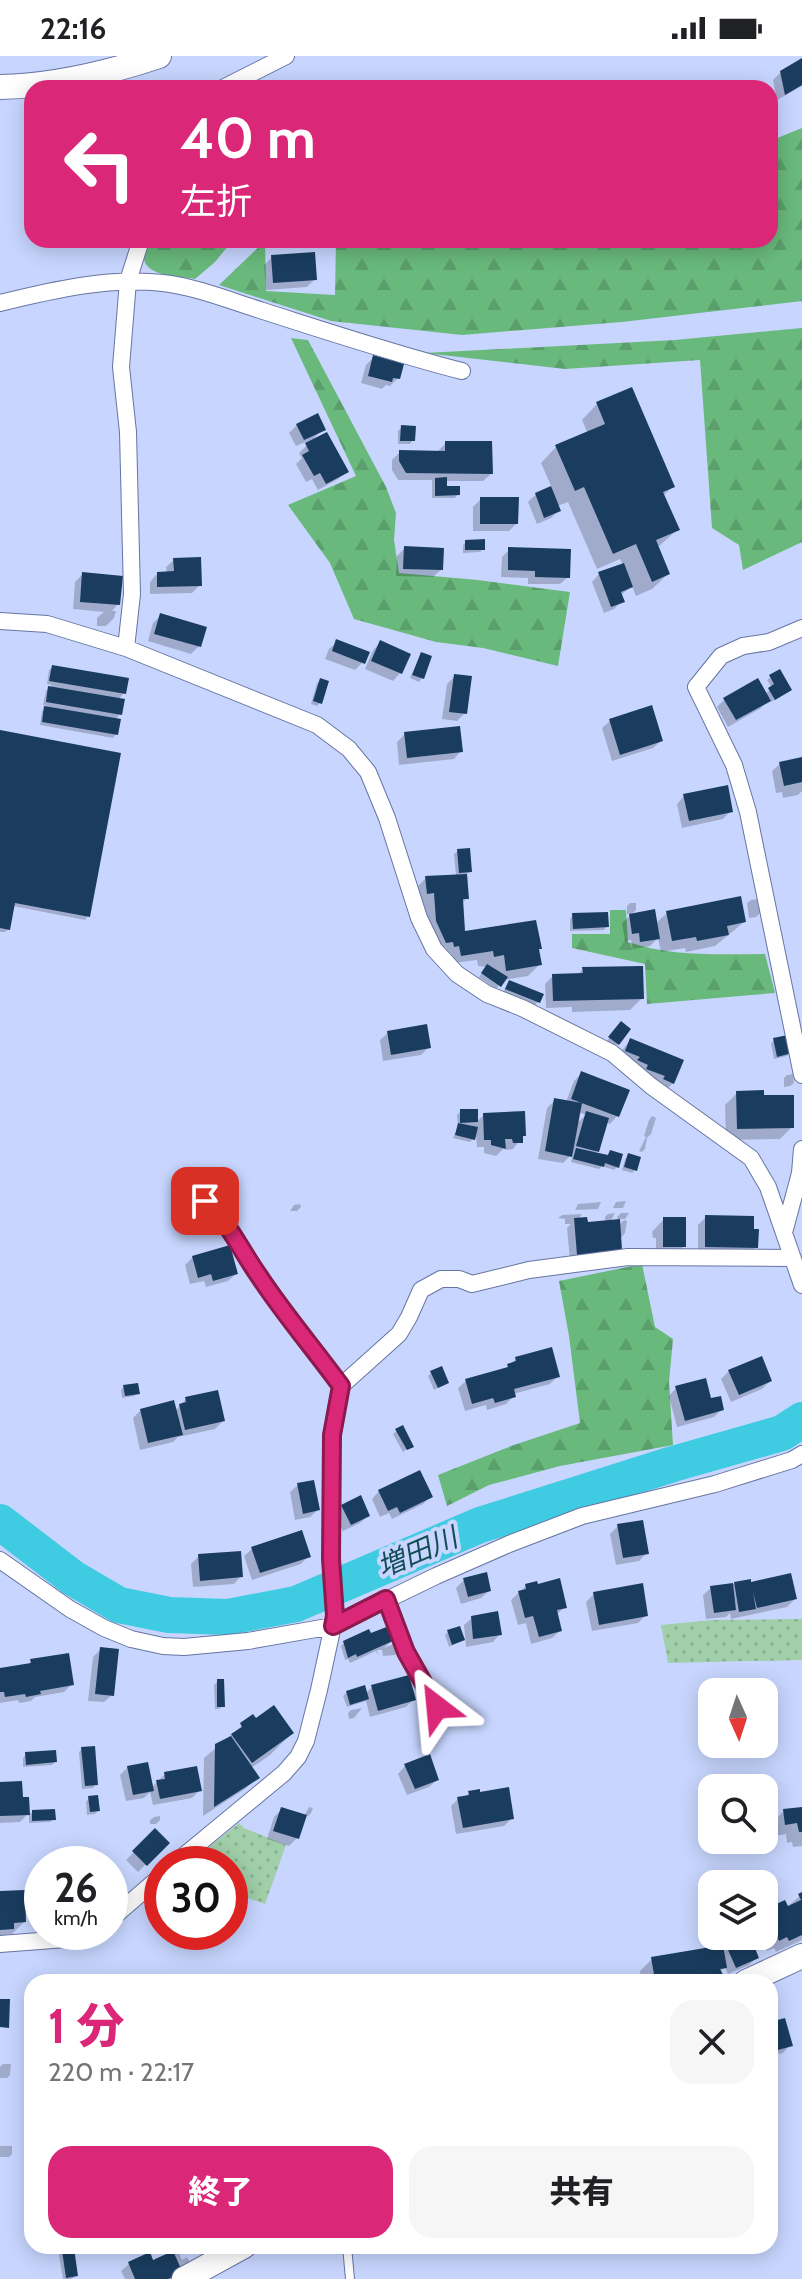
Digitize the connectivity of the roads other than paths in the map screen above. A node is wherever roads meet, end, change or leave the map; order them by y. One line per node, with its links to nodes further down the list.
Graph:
1 (159, 56): 3 (street)
2 (286, 56): 4 (street)
3 (66, 80)
4 (239, 80)
5 (24, 85): 6 (street)
6 (0, 87)
7 (138, 248): 8 (street)
8 (128, 281): 9 (street); 10 (street); 13 (street)
9 (0, 303)
10 (462, 371)
11 (0, 621): 13 (street)
12 (802, 628): 14 (street)
13 (126, 648): 17 (street)
14 (802, 1075)
15 (802, 1149): 17 (street)
16 (205, 1201): 20 (street)
17 (784, 1230): 18 (street)
18 (793, 1258): 19 (street); 20 (street)
19 (802, 1285)
20 (341, 1386): 24 (street)
21 (802, 1454): 23 (street)
22 (0, 1560): 24 (street)
23 (386, 1599): 24 (street); 25 (street)
24 (334, 1621): 26 (street)
25 (437, 1707)
26 (196, 1846)
27 (144, 1891): 28 (street)
28 (128, 1904)
29 (24, 1942): 30 (street)
30 (0, 1944)
31 (802, 1956): 32 (street)
32 (763, 1974)
33 (229, 2254): 35 (street)
34 (348, 2254): 36 (lane)
35 (184, 2279)
36 (350, 2279)

